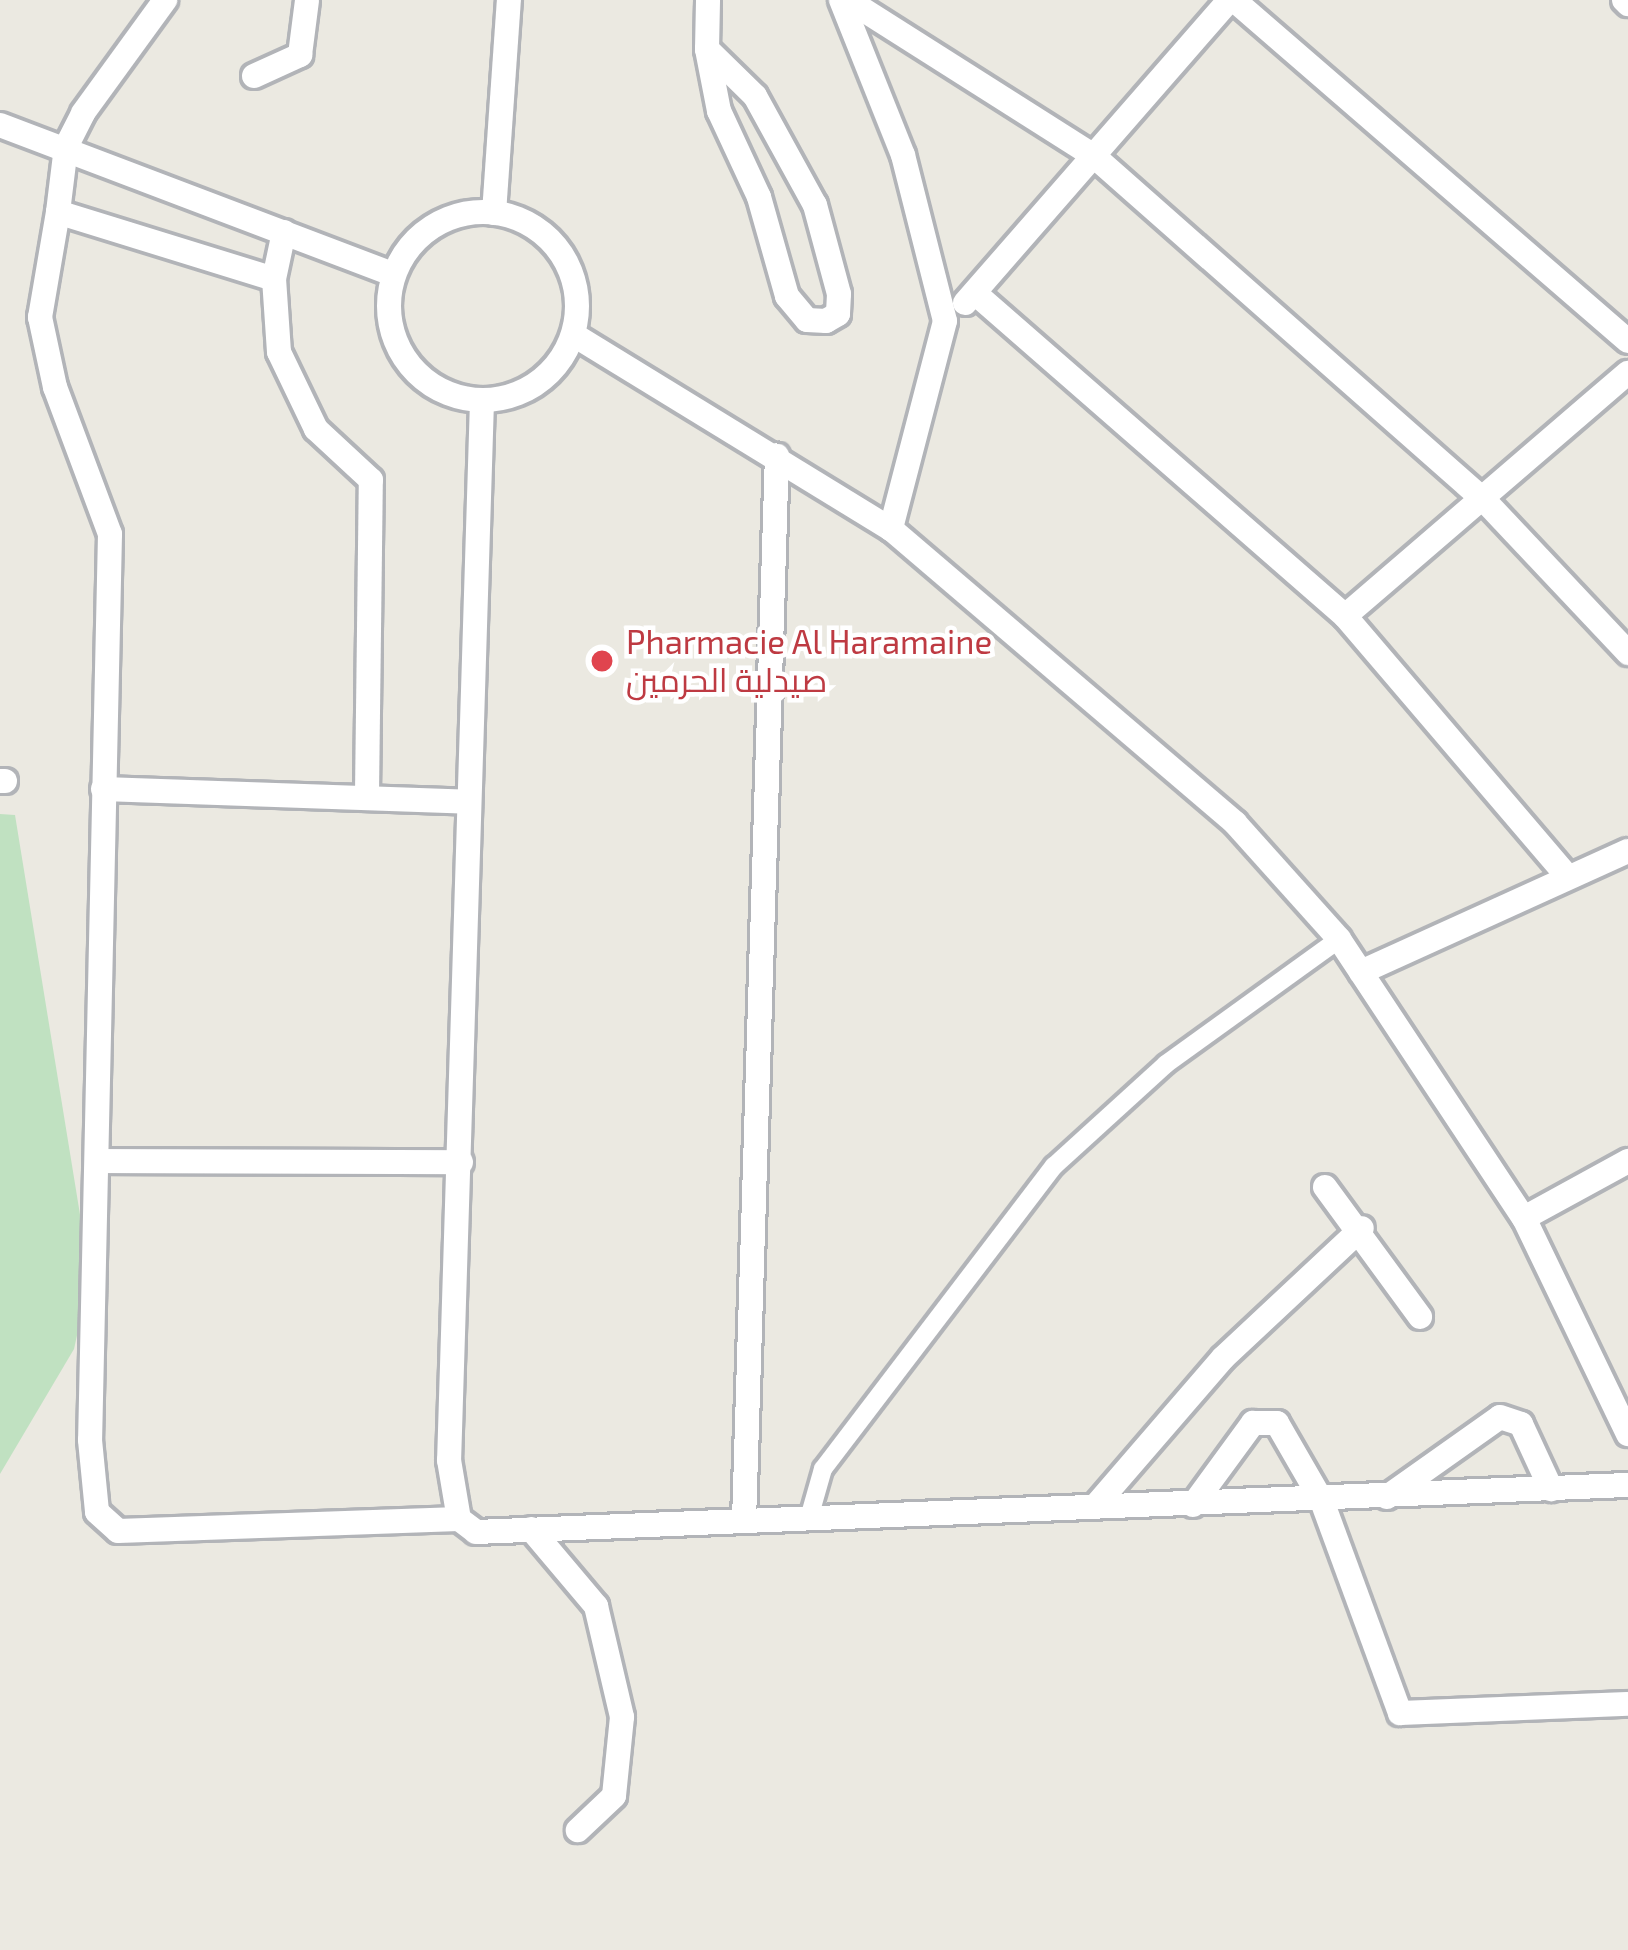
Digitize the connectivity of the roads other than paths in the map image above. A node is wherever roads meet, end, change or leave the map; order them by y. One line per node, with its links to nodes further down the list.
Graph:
1 (165, 0): 10 (street)
2 (307, 0): 8 (street)
3 (508, 0): 13 (street)
4 (708, 0): 7 (street)
5 (844, 0): 11 (street); 18 (street)
6 (1231, 0): 11 (street); 20 (street)
7 (707, 49): 7 (street)
8 (254, 76)
9 (0, 125): 10 (street)
10 (66, 147): 12 (street); 14 (street)
11 (1095, 157): 17 (street); 24 (street)
12 (58, 212): 16 (street); 28 (street)
13 (494, 213): 15 (street); 19 (street)
14 (284, 232): 15 (street); 16 (street)
15 (392, 274): 22 (street)
16 (274, 279): 29 (street)
17 (976, 294): 18 (street); 26 (street)
18 (945, 320): 25 (street)
19 (574, 334): 22 (street); 23 (street)
20 (1628, 341)
21 (1628, 373): 24 (street)
22 (482, 401): 30 (street)
23 (777, 455): 25 (street); 51 (street)
24 (1485, 501): 26 (street); 27 (street)
25 (891, 529): 33 (street)
26 (1345, 616): 32 (street)
27 (1628, 653)
28 (103, 789): 29 (street); 35 (street)
29 (367, 794): 30 (street)
30 (469, 802): 37 (street)
31 (1628, 851): 32 (street)
32 (1567, 876): 34 (street)
33 (1339, 939): 34 (street); 50 (street)
34 (1361, 972): 39 (street)
35 (98, 1161): 37 (street); 49 (street)
36 (1628, 1161): 39 (street)
37 (461, 1162): 49 (street)
38 (1325, 1187): 40 (street)
39 (1524, 1218): 42 (street)
40 (1362, 1228): 41 (street); 47 (street)
41 (1420, 1317)
42 (1628, 1434)
43 (1628, 1484): 44 (street)
44 (1551, 1490): 45 (street); 45 (street)
45 (1385, 1498): 46 (street)
46 (1322, 1501): 48 (street); 48 (street); 53 (street)
47 (1097, 1504): 48 (street); 50 (street)
48 (1193, 1505)
49 (459, 1519): 52 (street)
50 (809, 1519): 51 (street)
51 (744, 1520): 52 (street)
52 (531, 1529): 54 (street)
53 (1628, 1704)
54 (578, 1830)

